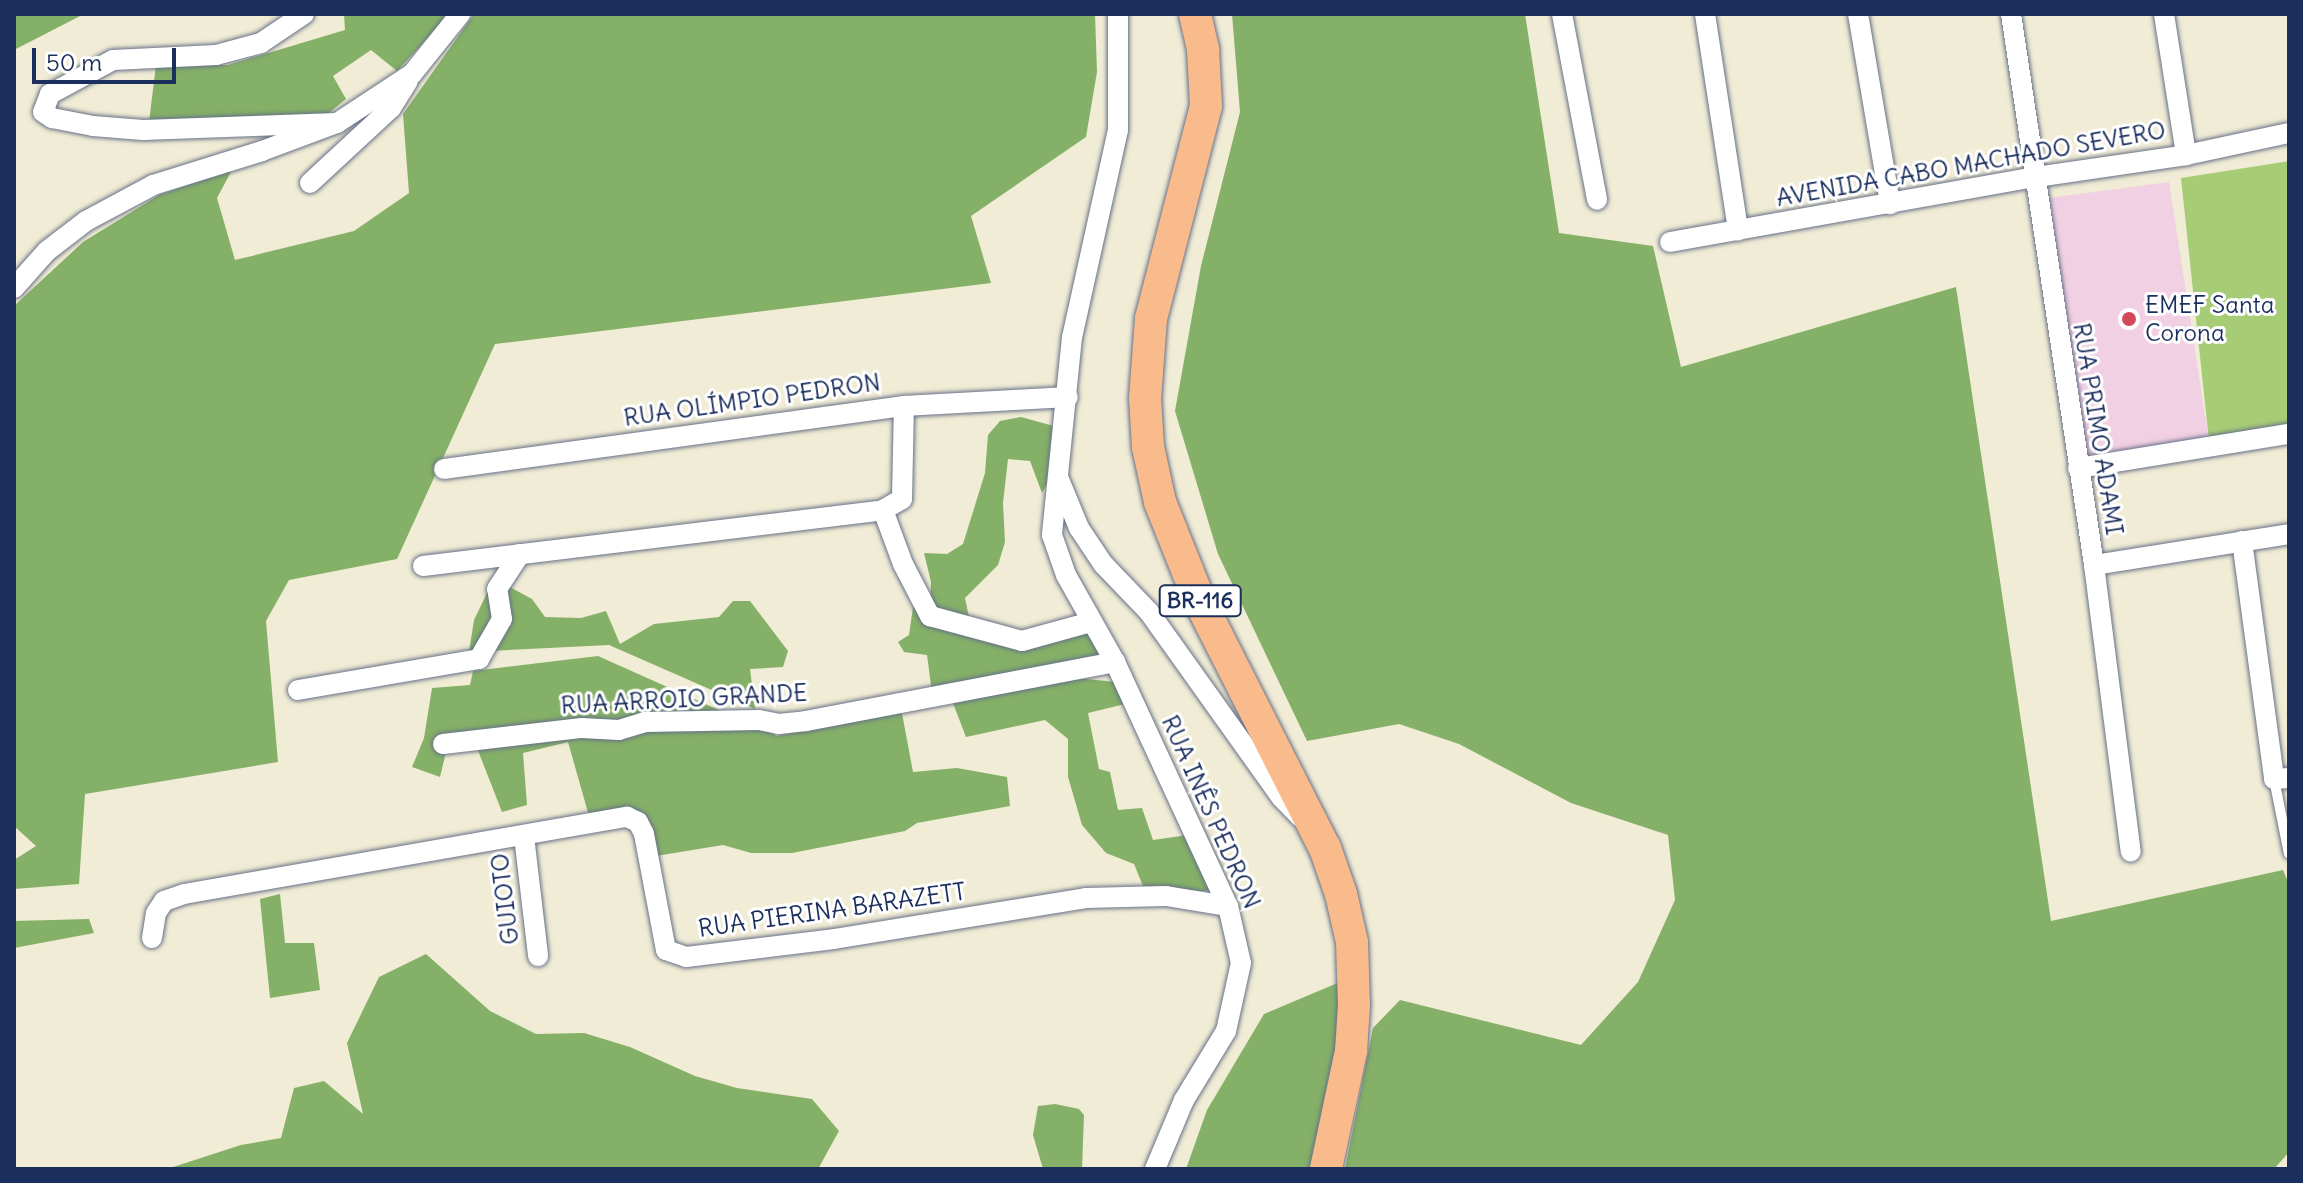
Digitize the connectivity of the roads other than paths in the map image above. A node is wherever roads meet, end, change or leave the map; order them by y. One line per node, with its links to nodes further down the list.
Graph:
1 (304, 14): 11 (street)
2 (460, 14): 10 (street)
3 (1118, 14): 21 (street, RUA INÊS PEDRON)
4 (1195, 14): 39 (main road, BR-116)
5 (1562, 14): 16 (street)
6 (1705, 14): 18 (street)
7 (2011, 14): 14 (street, RUA PRIMO ADAMI)
8 (2164, 14): 13 (street)
9 (1855, 17): 17 (street)
10 (412, 74): 11 (street); 15 (street)
11 (337, 123): 20 (street)
12 (2286, 136): 13 (street, AVENIDA CABO MACHADO SEVERO)
13 (2186, 155): 14 (street, AVENIDA CABO MACHADO SEVERO)
14 (2036, 177): 17 (street, AVENIDA CABO MACHADO SEVERO); 24 (street, RUA PRIMO ADAMI)
15 (310, 183)
16 (1597, 200)
17 (1890, 204): 18 (street, AVENIDA CABO MACHADO SEVERO)
18 (1738, 230): 19 (street, AVENIDA CABO MACHADO SEVERO)
19 (1670, 242)
20 (14, 288)
21 (1068, 397): 22 (street, RUA OLÍMPIO PEDRON); 26 (street, RUA INÊS PEDRON)
22 (904, 406): 25 (street, RUA OLÍMPIO PEDRON); 27 (street)
23 (2289, 434): 24 (street)
24 (2078, 468): 31 (street, RUA PRIMO ADAMI)
25 (444, 469)
26 (1058, 477): 33 (street, RUA INÊS PEDRON); 39 (street, RUA INÊS PEDRON)
27 (883, 510): 30 (street); 33 (street)
28 (2289, 534): 29 (street)
29 (2242, 541): 31 (street); 37 (street)
30 (520, 554): 32 (street); 35 (street)
31 (2094, 565): 40 (street, RUA PRIMO ADAMI)
32 (423, 566)
33 (1091, 622): 34 (street, RUA INÊS PEDRON)
34 (1115, 662): 36 (street, RUA ARROIO GRANDE); 42 (street, RUA INÊS PEDRON)
35 (298, 690)
36 (443, 744)
37 (2282, 778): 41 (lane)
38 (524, 836): 42 (street, RUA PIERINA BARAZETT); 43 (street, RUA PIERINA BARAZETT); 44 (street, GUIOTO)
39 (1319, 836): 46 (main road, BR-116)
40 (2131, 852)
41 (2289, 854)
42 (1228, 906): 45 (street, RUA INÊS PEDRON)
43 (152, 938)
44 (538, 956)
45 (1155, 1169)
46 (1326, 1169)

